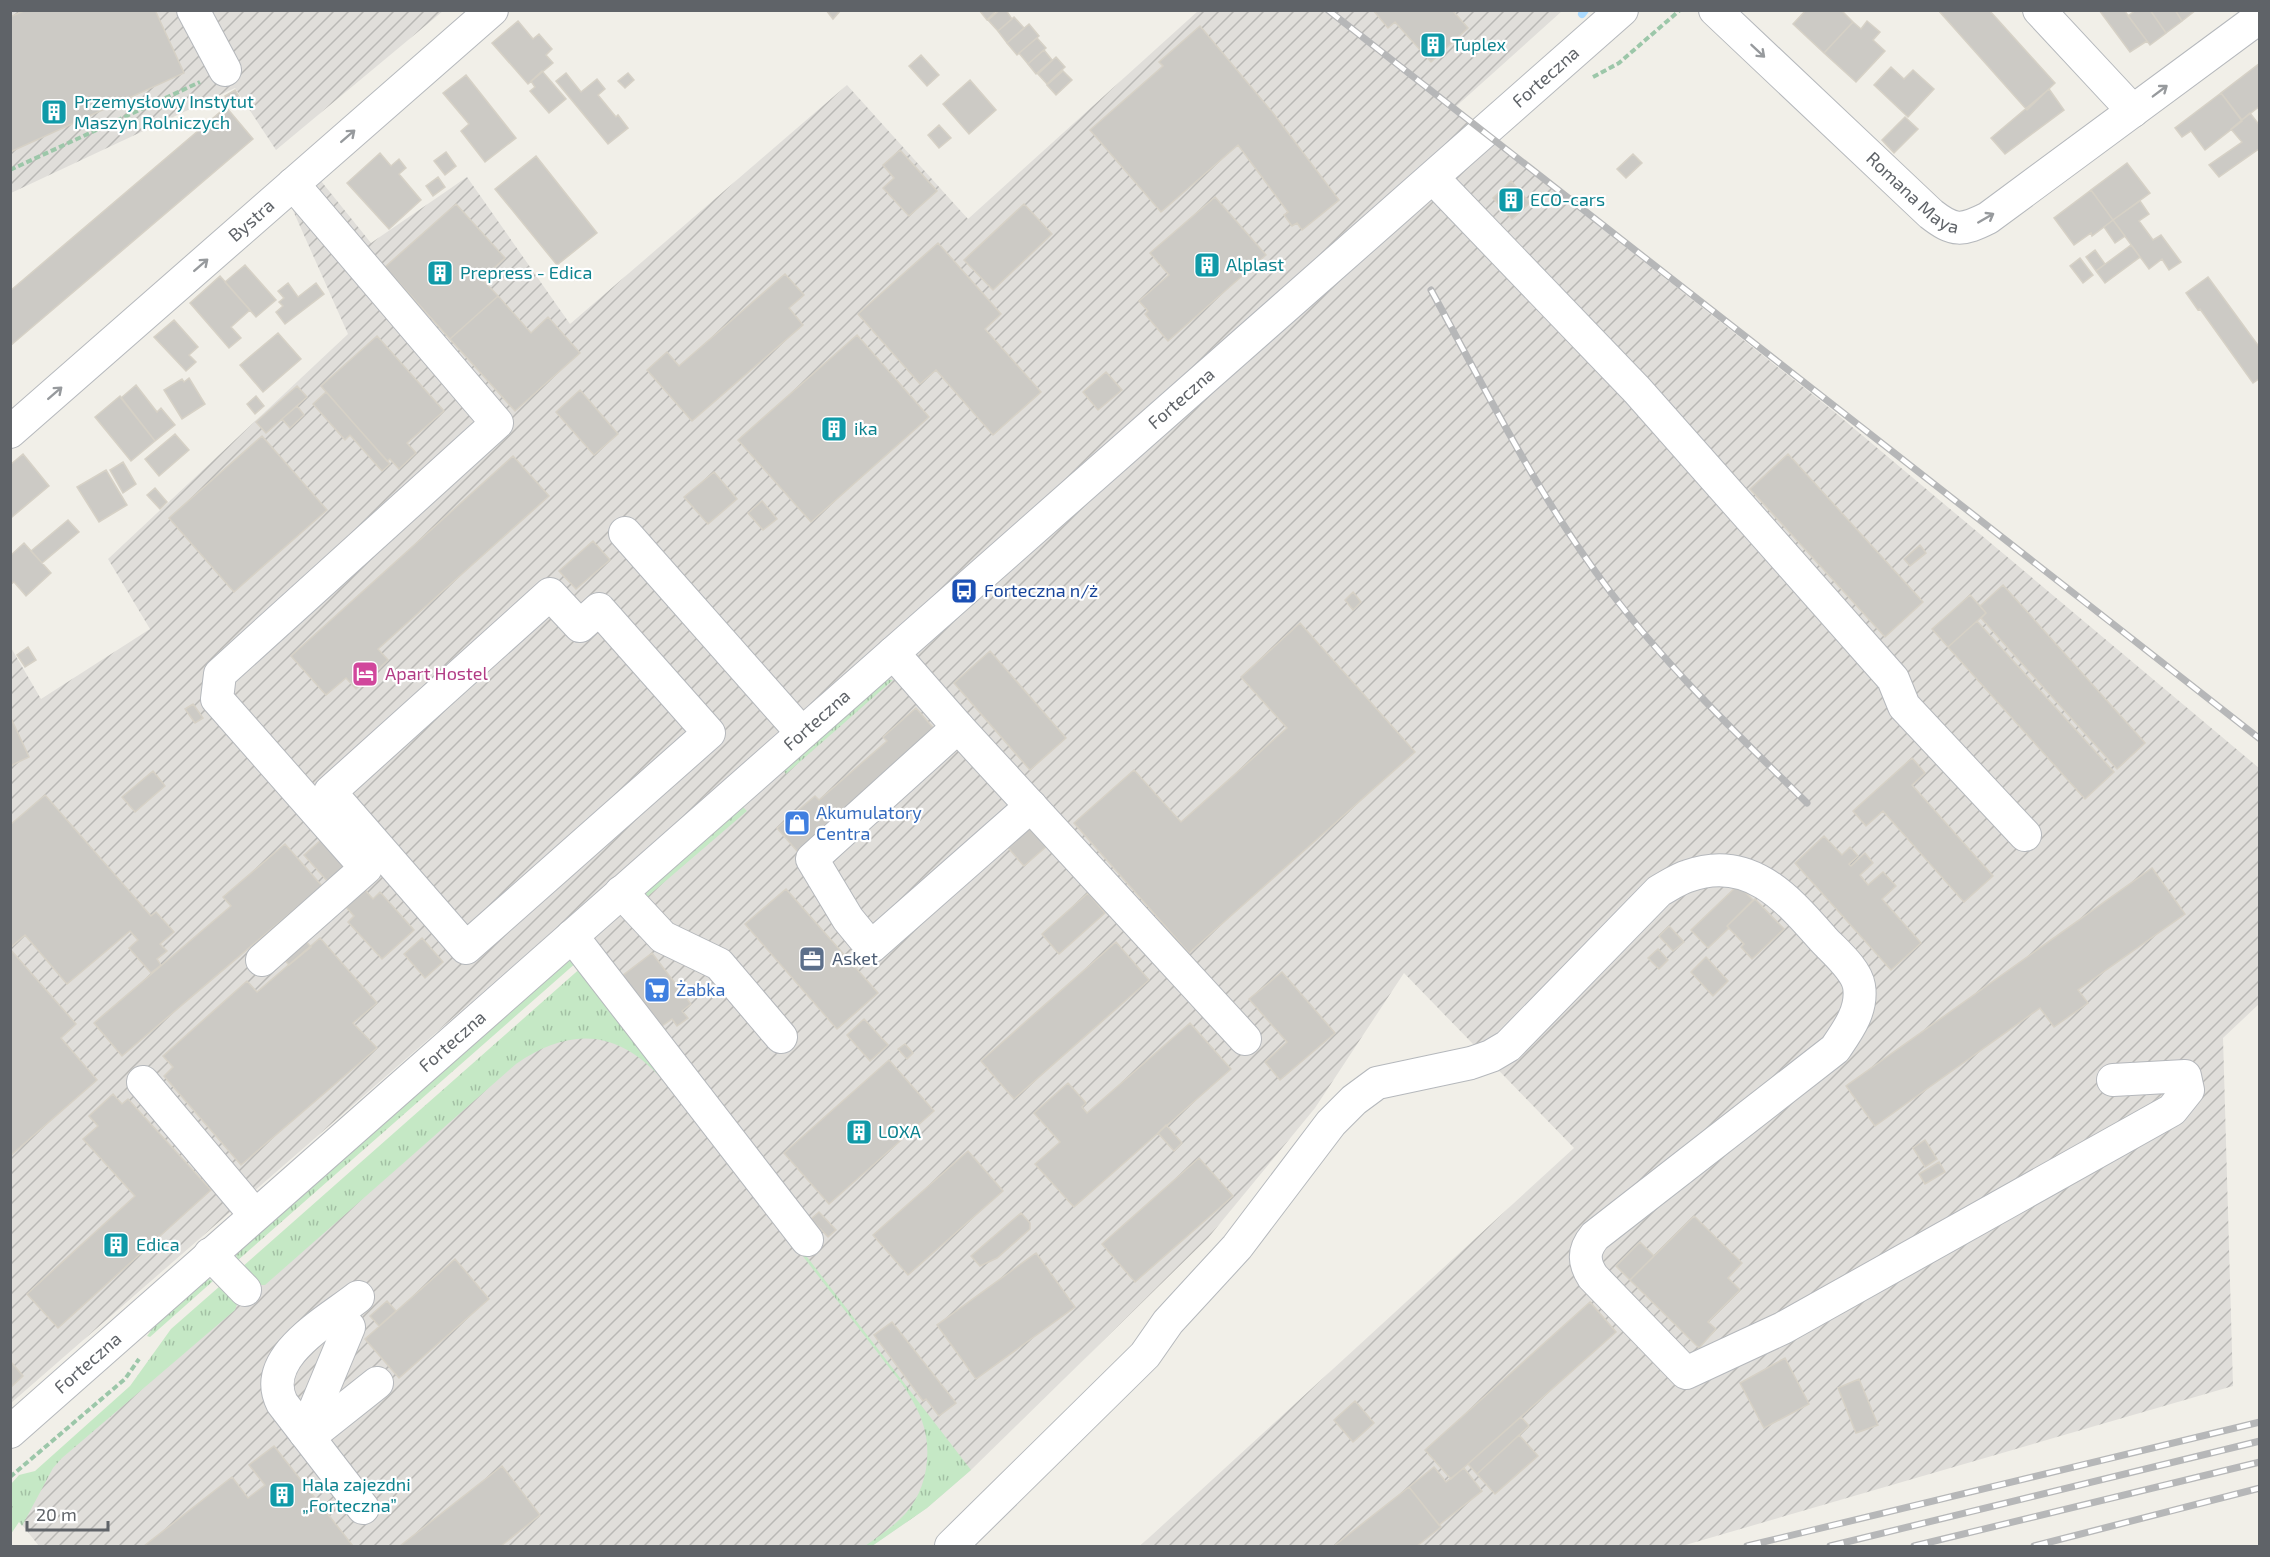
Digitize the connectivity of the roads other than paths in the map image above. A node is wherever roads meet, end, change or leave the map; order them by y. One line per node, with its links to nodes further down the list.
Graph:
1 (193, 10): 7 (street)
2 (492, 10): 10 (street, Bystra, one-way to 2)
3 (1622, 10): 9 (street, Forteczna)
4 (1715, 10): 8 (street, Romana Maya, one-way to 8)
5 (2039, 10): 8 (street)
6 (2259, 17): 8 (street, Romana Maya, one-way to 6)
7 (225, 70)
8 (2133, 111)
9 (1433, 178): 13 (street, Forteczna); 17 (street)
10 (293, 184): 11 (street, Bystra, one-way to 10); 21 (street)
11 (10, 432)
12 (625, 533): 15 (street)
13 (893, 653): 14 (street); 15 (street, Forteczna)
14 (958, 726): 16 (street); 16 (street)
15 (802, 733): 18 (street, Forteczna)
16 (1030, 806): 23 (street)
17 (2025, 835)
18 (621, 892): 19 (street, Forteczna); 22 (street)
19 (572, 936): 26 (street, Forteczna); 27 (street)
20 (466, 948): 20 (street)
21 (262, 960)
22 (781, 1037)
23 (1245, 1039)
24 (2113, 1080): 36 (street)
25 (143, 1082): 26 (street)
26 (255, 1215): 28 (street, Forteczna)
27 (807, 1240)
28 (210, 1254): 29 (street); 33 (street, Forteczna)
29 (245, 1290)
30 (358, 1297): 34 (street)
31 (349, 1327): 34 (street)
32 (377, 1383): 34 (street)
33 (10, 1432)
34 (307, 1435): 35 (street)
35 (363, 1508)
36 (951, 1546)

